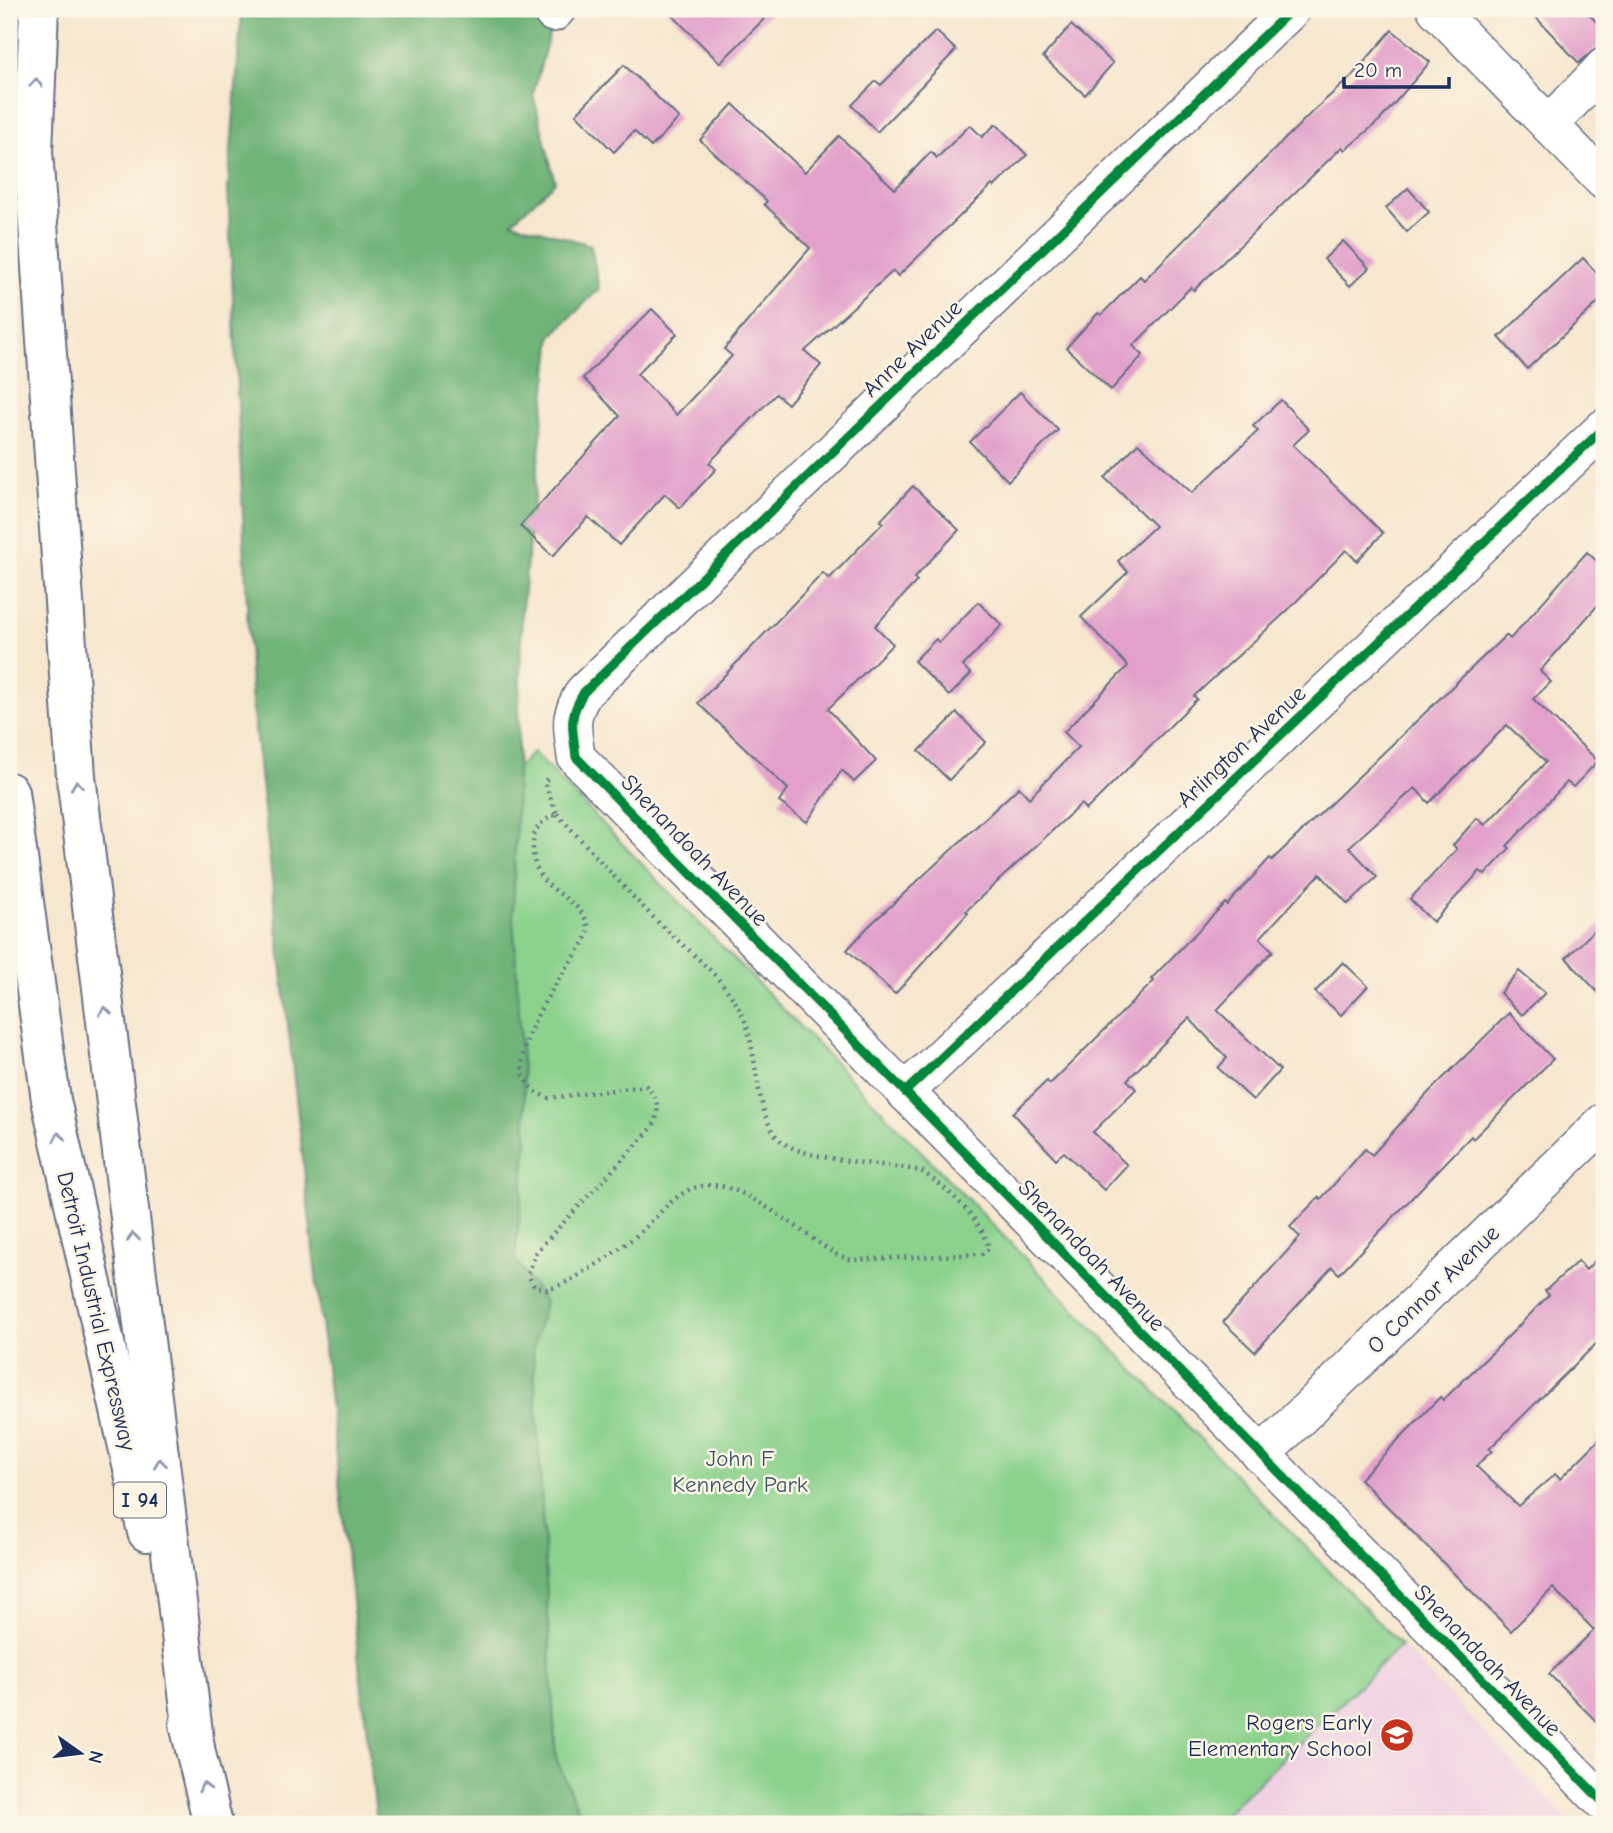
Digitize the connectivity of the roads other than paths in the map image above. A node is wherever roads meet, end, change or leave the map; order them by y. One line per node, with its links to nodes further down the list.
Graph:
1 (39, 9): 13 (highway, one-way to 1)
2 (1292, 9): 8 (street, Anne Avenue)
3 (1436, 9): 5 (street)
4 (1604, 67): 5 (street)
5 (1549, 125): 6 (street)
6 (1604, 181)
7 (1604, 428): 10 (street, Arlington Avenue)
8 (571, 723): 10 (street, Shenandoah Avenue)
9 (9, 792): 13 (highway, Detroit Industrial Expressway / I 94, one-way to 9)
10 (905, 1092): 12 (street, Shenandoah Avenue)
11 (1604, 1122): 12 (street, O Connor Avenue)
12 (1261, 1455): 14 (street, Shenandoah Avenue)
13 (195, 1749): 15 (highway, Detroit Industrial Expressway / I 94, one-way to 13)
14 (1604, 1803)
15 (213, 1824)

